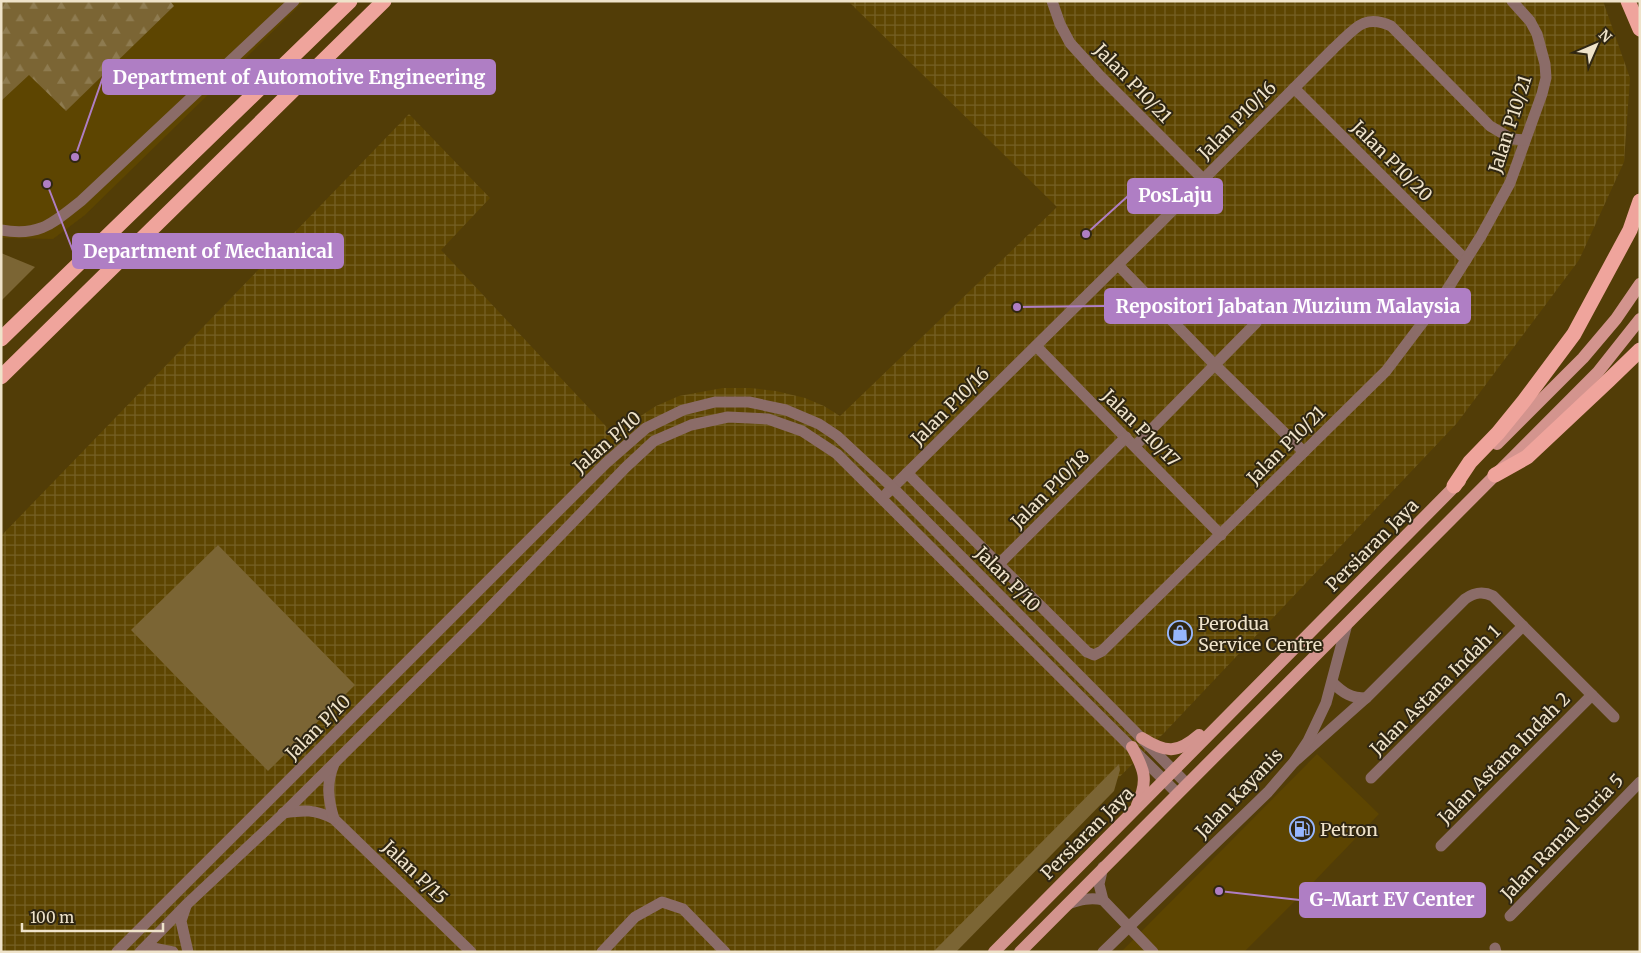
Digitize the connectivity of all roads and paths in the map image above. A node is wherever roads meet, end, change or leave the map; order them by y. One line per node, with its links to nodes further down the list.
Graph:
1 (294, 1): 13 (street)
2 (350, 1): 19 (highway)
3 (384, 1): 23 (highway)
4 (1052, 1): 11 (street, Jalan P10/21)
5 (1512, 1): 10 (street, Jalan P10/21)
6 (1629, 1): 7 (highway); 8 (highway)
7 (1640, 14)
8 (1640, 29)
9 (1294, 88): 10 (street, Jalan P10/16); 11 (street, Jalan P10/16); 14 (street, Jalan P10/20)
10 (1525, 140): 14 (street, Jalan P10/21)
11 (1203, 179): 15 (street, Jalan P10/16)
12 (1640, 201): 29 (highway)
13 (1, 230)
14 (1466, 260): 26 (street, Jalan P10/21)
15 (1118, 264): 20 (street, Jalan P10/16); 22 (street)
16 (1640, 284): 29 (main road, Persiaran Jaya)
17 (1640, 319): 28 (main road, Persiaran Jaya)
18 (1256, 323): 22 (street)
19 (1, 339)
20 (1036, 346): 24 (street, Jalan P10/17); 27 (street, Jalan P10/16)
21 (1640, 350): 28 (highway)
22 (1215, 365): 25 (street); 26 (street)
23 (1, 377)
24 (1126, 438): 25 (street, Jalan P10/17); 33 (street, Jalan P10/18)
25 (1135, 446): 32 (street, Jalan P10/17)
26 (1304, 452): 32 (street, Jalan P10/21)
27 (907, 473): 30 (street, Jalan P10/16); 33 (street, Jalan P10/21)
28 (1495, 475): 34 (main road, Persiaran Jaya)
29 (1454, 486): 36 (main road, Persiaran Jaya)
30 (892, 487): 31 (street, Jalan P10/16); 41 (street, Jalan P/10); 60 (street, Jalan P/10)
31 (882, 498): 41 (street, Jalan P/10); 42 (street, Jalan P/10)
32 (1221, 535): 33 (street, Jalan P10/21)
33 (998, 565)
34 (1347, 624): 37 (street, Jalan Kayanis); 48 (main road, Persiaran Jaya)
35 (1523, 626): 38 (street); 39 (street); 45 (street, Jalan Astana Indah 1)
36 (1262, 680): 41 (main road); 44 (main road, Persiaran Jaya)
37 (1332, 683): 39 (street); 43 (street, Jalan Kayanis)
38 (1592, 695): 40 (street); 53 (street, Jalan Astana Indah 2)
39 (1366, 698): 43 (street)
40 (1614, 717)
41 (1137, 742): 44 (street, Jalan P/10); 46 (street, Jalan P/10); 51 (main road)
42 (336, 760): 50 (street, Jalan P/10); 52 (street)
43 (1294, 762): 59 (street, Jalan Kayanis)
44 (1174, 771): 46 (main road, Persiaran Jaya); 48 (street, Jalan P/10)
45 (1371, 778)
46 (1165, 780): 49 (street, Jalan P/10); 51 (main road, Persiaran Jaya)
47 (1640, 782): 58 (street, Jalan Ramal Suria 5)
48 (1187, 784): 49 (main road, Persiaran Jaya)
49 (1177, 793): 54 (main road, Persiaran Jaya)
50 (283, 814): 52 (street, Jalan P/15); 57 (street, Jalan P/10)
51 (1130, 816): 68 (main road, Persiaran Jaya)
52 (334, 819): 65 (street, Jalan P/15)
53 (1441, 846)
54 (1103, 867): 55 (street); 56 (main road, Persiaran Jaya)
55 (1103, 900): 56 (street); 59 (street)
56 (1068, 904): 69 (main road, Persiaran Jaya)
57 (186, 905): 61 (street, Jalan P/10); 64 (street)
58 (1510, 916)
59 (1129, 926): 70 (street, Jalan Kayanis); 71 (street)
60 (117, 952)
61 (140, 952)
62 (146, 952): 63 (street)
63 (173, 952)
64 (188, 952)
65 (471, 952)
66 (602, 952): 67 (street)
67 (725, 952)
68 (994, 952)
69 (1020, 952)
70 (1103, 952)
71 (1153, 952)

